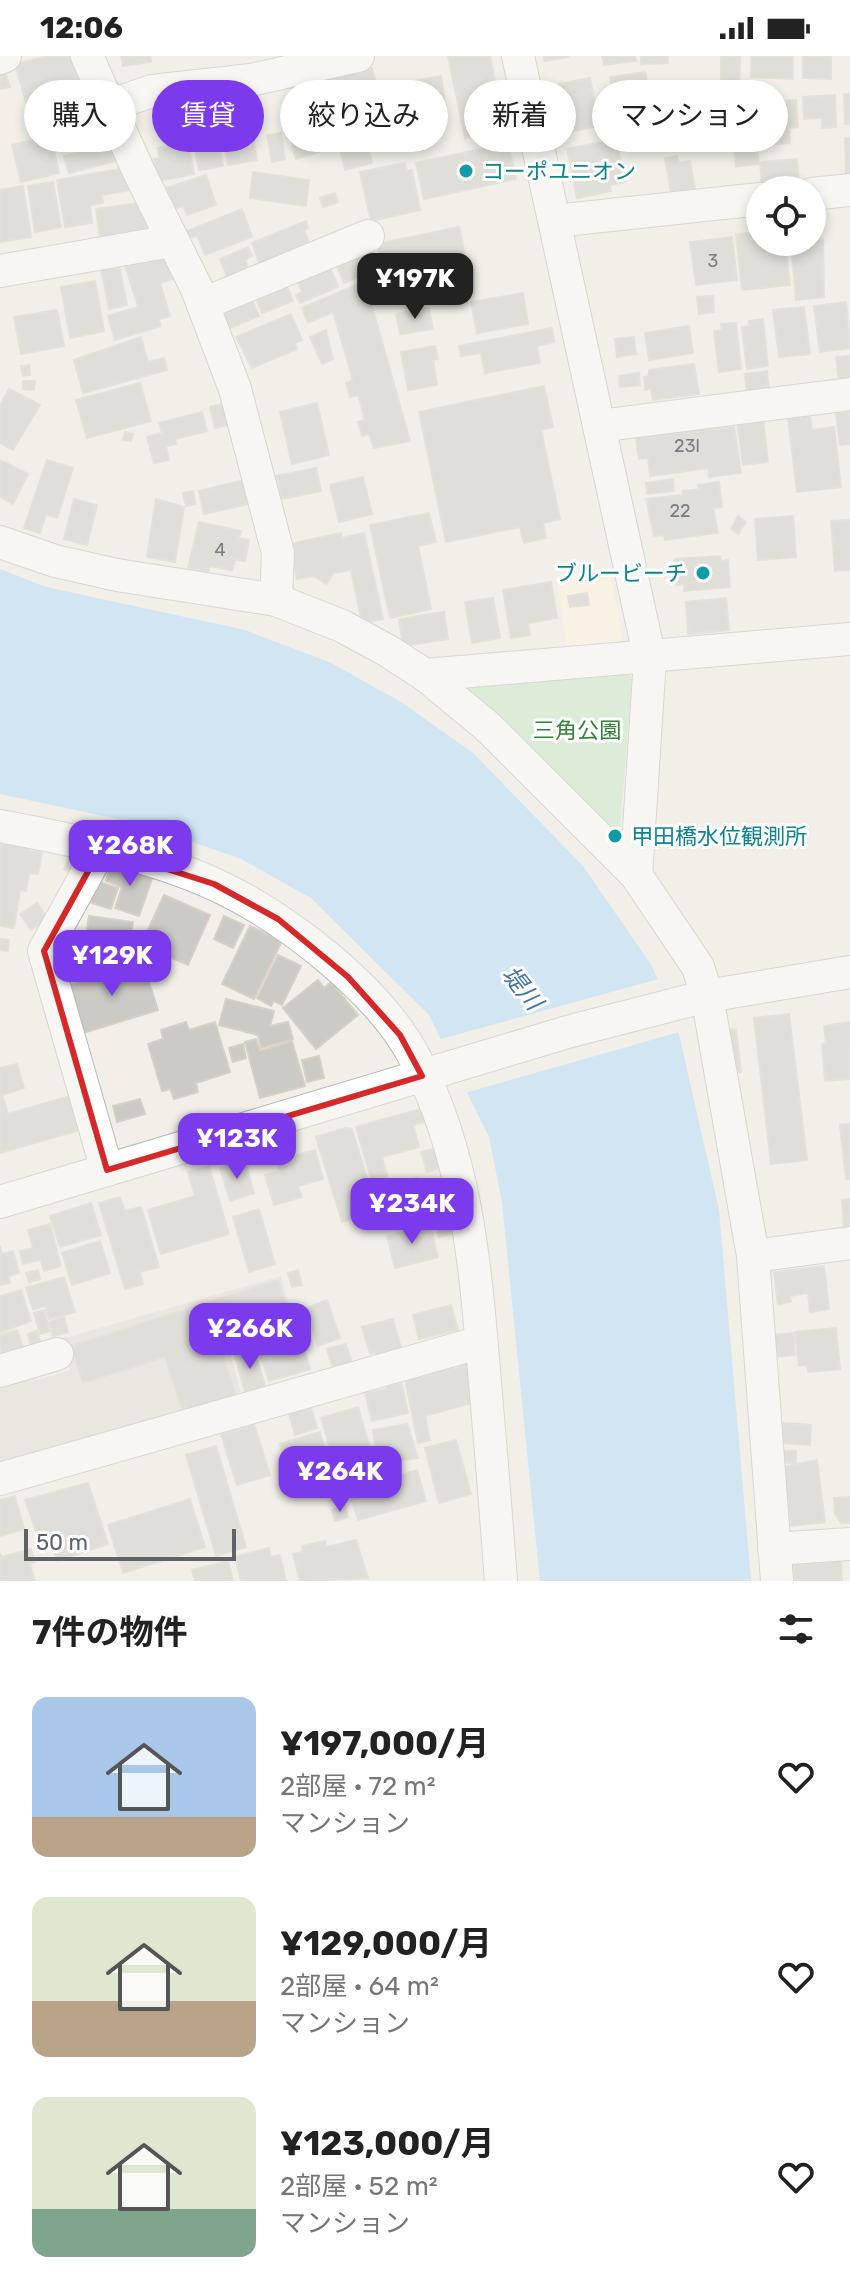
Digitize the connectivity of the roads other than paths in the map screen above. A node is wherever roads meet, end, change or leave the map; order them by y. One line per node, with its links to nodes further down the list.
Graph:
1 (87, 56): 4 (street)
2 (358, 56): 5 (street)
3 (518, 56): 10 (street)
4 (97, 80)
5 (136, 96)
6 (130, 152): 12 (street)
7 (850, 190): 8 (street)
8 (826, 193)
9 (746, 201): 10 (street)
10 (555, 221): 16 (street)
11 (368, 236): 14 (street)
12 (172, 241): 13 (street); 14 (street)
13 (0, 271)
14 (203, 304): 18 (street)
15 (850, 394): 16 (street)
16 (599, 426): 20 (street)
17 (0, 542): 18 (street)
18 (276, 600): 21 (street)
19 (850, 639): 20 (street)
20 (650, 659): 21 (street); 24 (street)
21 (425, 675): 24 (street)
22 (0, 826): 23 (street)
23 (101, 848): 27 (street); 28 (street)
24 (636, 875): 26 (street)
25 (850, 972): 26 (street)
26 (699, 998): 27 (street); 31 (street)
27 (428, 1074): 28 (street); 32 (street)
28 (107, 1170): 29 (street)
29 (0, 1202)
30 (850, 1243): 31 (street)
31 (753, 1256): 37 (street)
32 (481, 1342): 35 (street); 38 (street)
33 (57, 1354): 34 (street)
34 (0, 1371)
35 (0, 1479)
36 (850, 1544): 37 (street)
37 (774, 1549): 39 (street)
38 (501, 1581)
39 (777, 1581)

